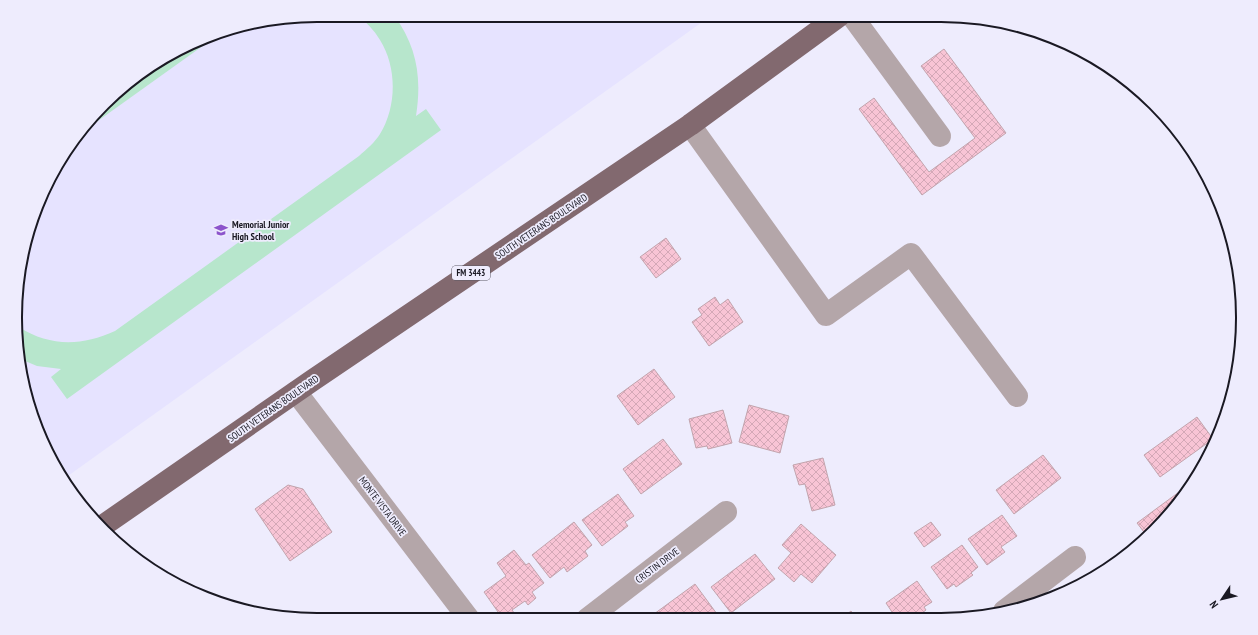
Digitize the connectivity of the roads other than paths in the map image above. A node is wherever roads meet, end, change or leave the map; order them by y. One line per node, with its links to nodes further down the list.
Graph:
1 (831, 22): 3 (main road, SOUTH VETERANS BOULEVARD / FM 3443)
2 (856, 22): 4 (street)
3 (690, 125): 5 (main road, SOUTH VETERANS BOULEVARD / FM 3443); 6 (street)
4 (940, 136)
5 (296, 392): 8 (main road, SOUTH VETERANS BOULEVARD / FM 3443); 11 (street, MONTE VISTA DRIVE)
6 (1017, 396)
7 (726, 512): 12 (street, CRISTIN DRIVE)
8 (106, 523)
9 (1075, 557): 10 (street)
10 (1014, 604)
11 (464, 613)
12 (594, 613)

